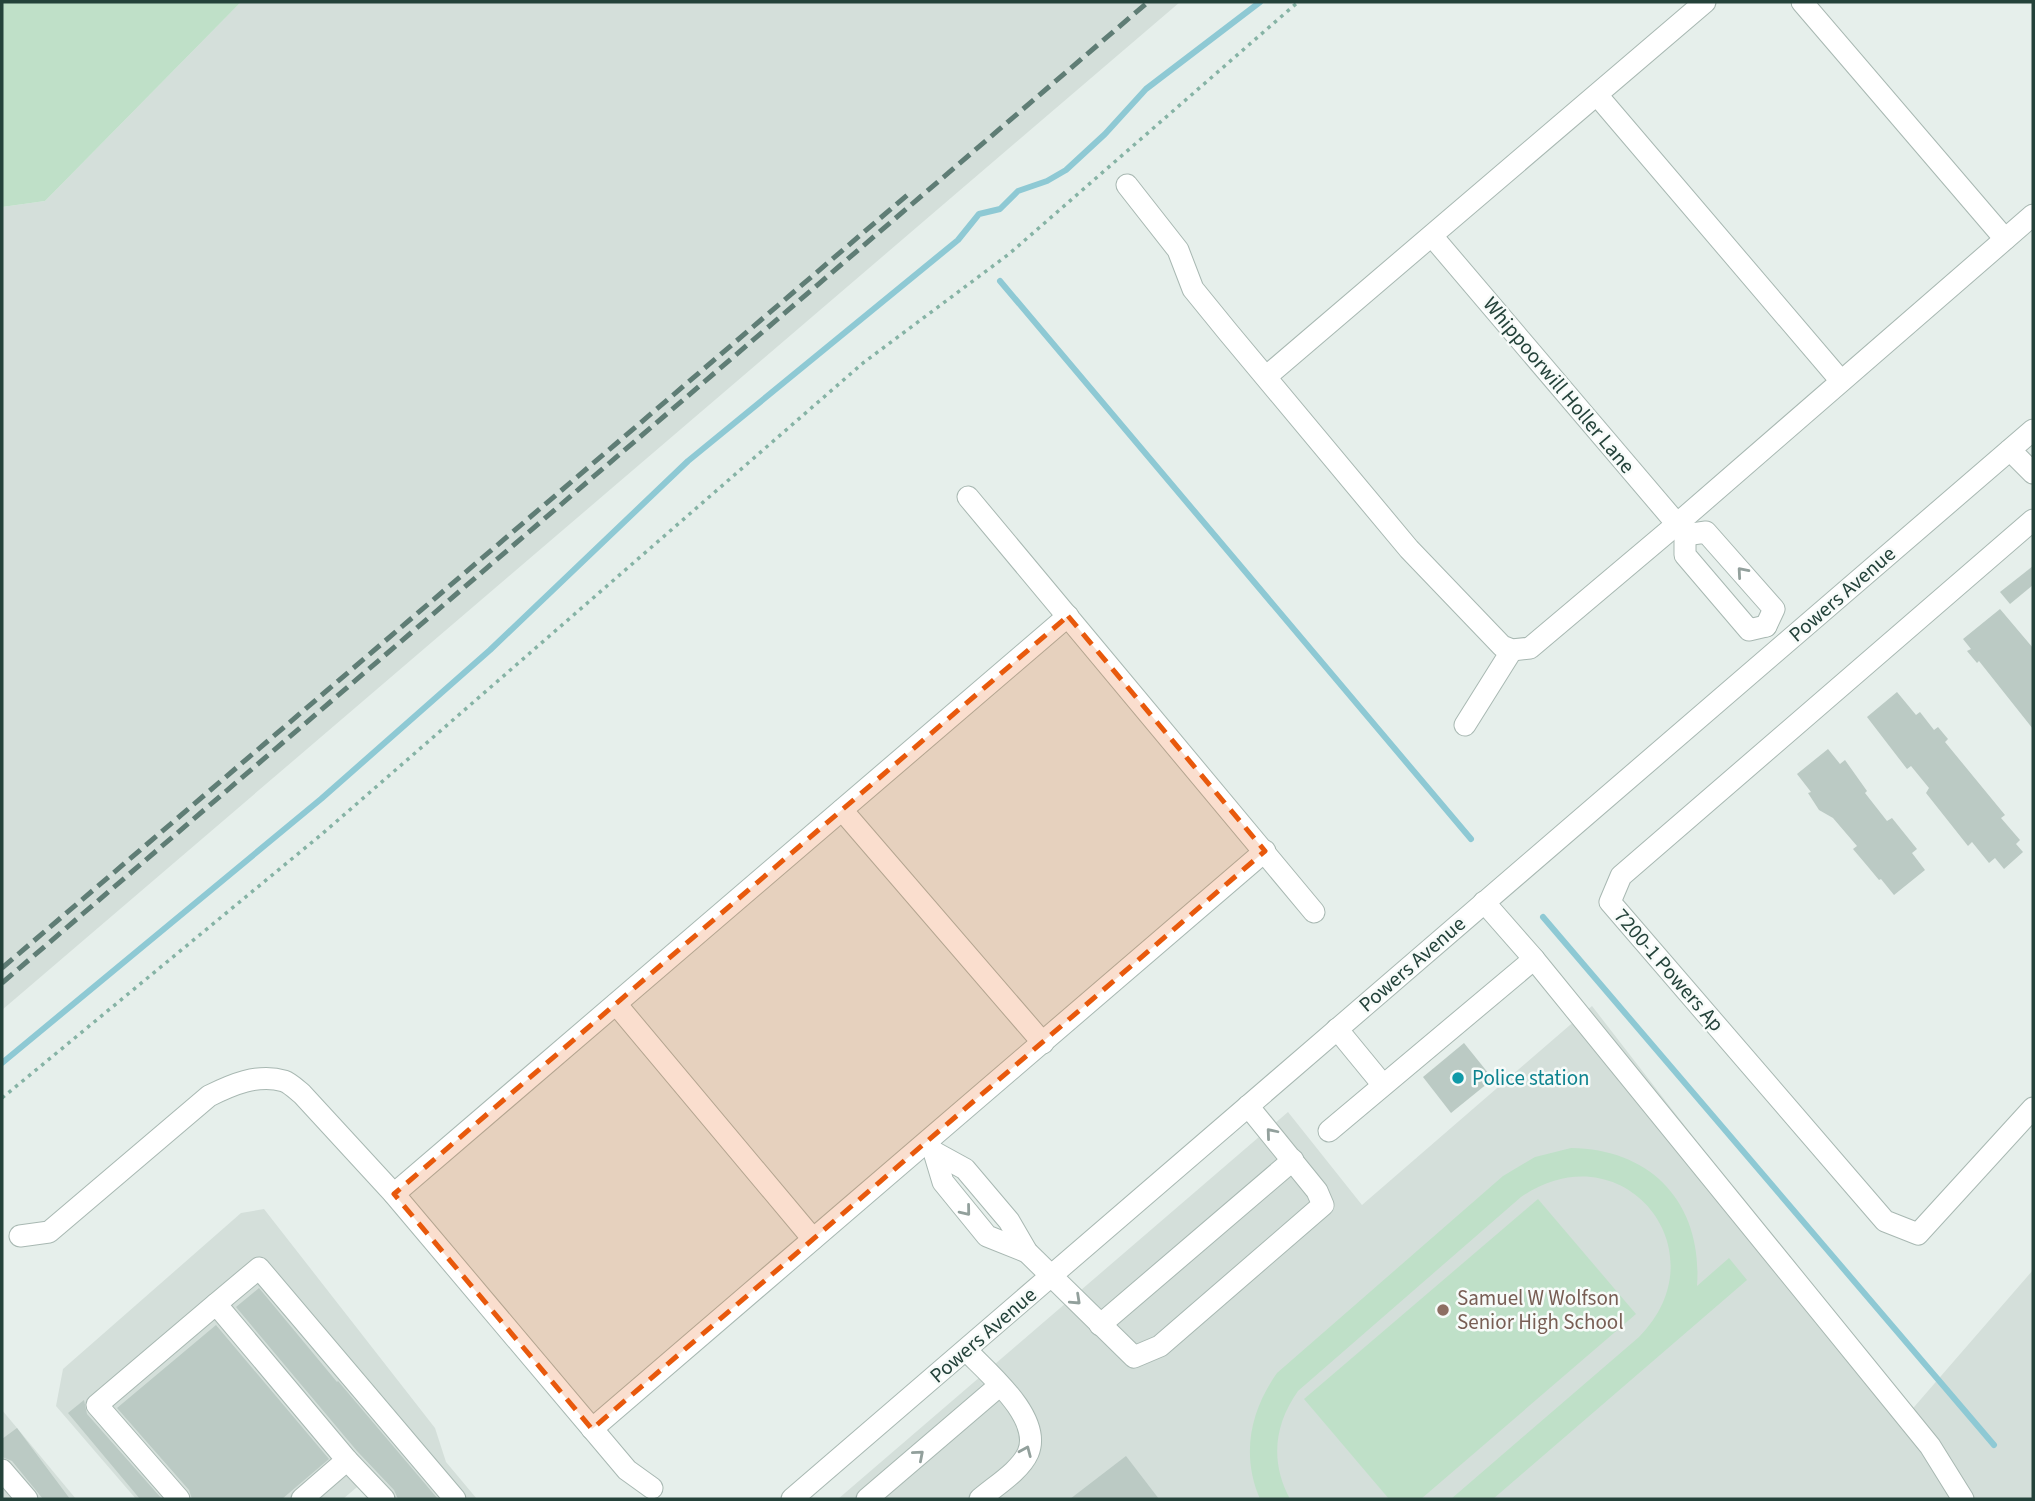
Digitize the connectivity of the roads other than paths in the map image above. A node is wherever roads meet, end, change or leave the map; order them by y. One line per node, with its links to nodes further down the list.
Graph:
1 (1705, 2): 3 (street)
2 (1801, 2): 7 (street)
3 (1597, 95): 6 (street); 9 (street)
4 (1127, 185): 8 (street)
5 (2033, 215): 7 (street)
6 (1432, 236): 8 (street); 15 (street, Whippoorwill Holler Lane)
7 (2005, 239): 9 (street)
8 (1267, 376): 19 (street)
9 (1841, 381): 15 (street)
10 (2033, 430): 11 (street, Powers Avenue)
11 (2010, 450): 12 (street); 18 (street, Powers Avenue)
12 (2033, 473)
13 (968, 497): 16 (street)
14 (2033, 520): 31 (street, 7200-1 Powers Ap)
15 (1681, 529): 17 (street, Whippoorwill Holler Lane); 17 (street, one-way to 15); 19 (street)
16 (1068, 616): 21 (street); 22 (street)
17 (1766, 626): 18 (street)
18 (1783, 646): 23 (street, Powers Avenue)
19 (1512, 650): 20 (street)
20 (1465, 725)
21 (842, 810): 26 (street); 28 (street)
22 (1265, 851): 24 (street); 28 (street)
23 (1484, 902): 25 (street); 27 (street, Powers Avenue)
24 (1314, 912)
25 (1534, 959): 29 (street); 55 (street)
26 (616, 1004): 35 (street); 37 (street)
27 (1338, 1029): 29 (street); 30 (street, Powers Avenue)
28 (1043, 1043): 33 (street)
29 (1383, 1085): 32 (street)
30 (1248, 1106): 34 (street, one-way to 30); 38 (street, Powers Avenue)
31 (2033, 1108)
32 (1329, 1131)
33 (930, 1147): 37 (street); 38 (street)
34 (1293, 1160): 40 (street); 40 (street)
35 (394, 1194): 36 (street); 43 (street)
36 (20, 1236)
37 (814, 1240): 43 (street)
38 (1050, 1277): 40 (street, one-way to 40); 41 (street, Powers Avenue)
39 (216, 1304): 44 (street); 48 (street); 51 (street)
40 (1100, 1325)
41 (966, 1350): 42 (street); 52 (street, Powers Avenue)
42 (999, 1385): 53 (street, one-way to 42); 54 (street, one-way to 42)
43 (592, 1429): 46 (street)
44 (347, 1460): 49 (street); 50 (street)
45 (2, 1470): 47 (street)
46 (652, 1488)
47 (27, 1499)
48 (179, 1499)
49 (302, 1499)
50 (384, 1499)
51 (455, 1499)
52 (792, 1499)
53 (867, 1499)
54 (980, 1499)
55 (1963, 1499)

